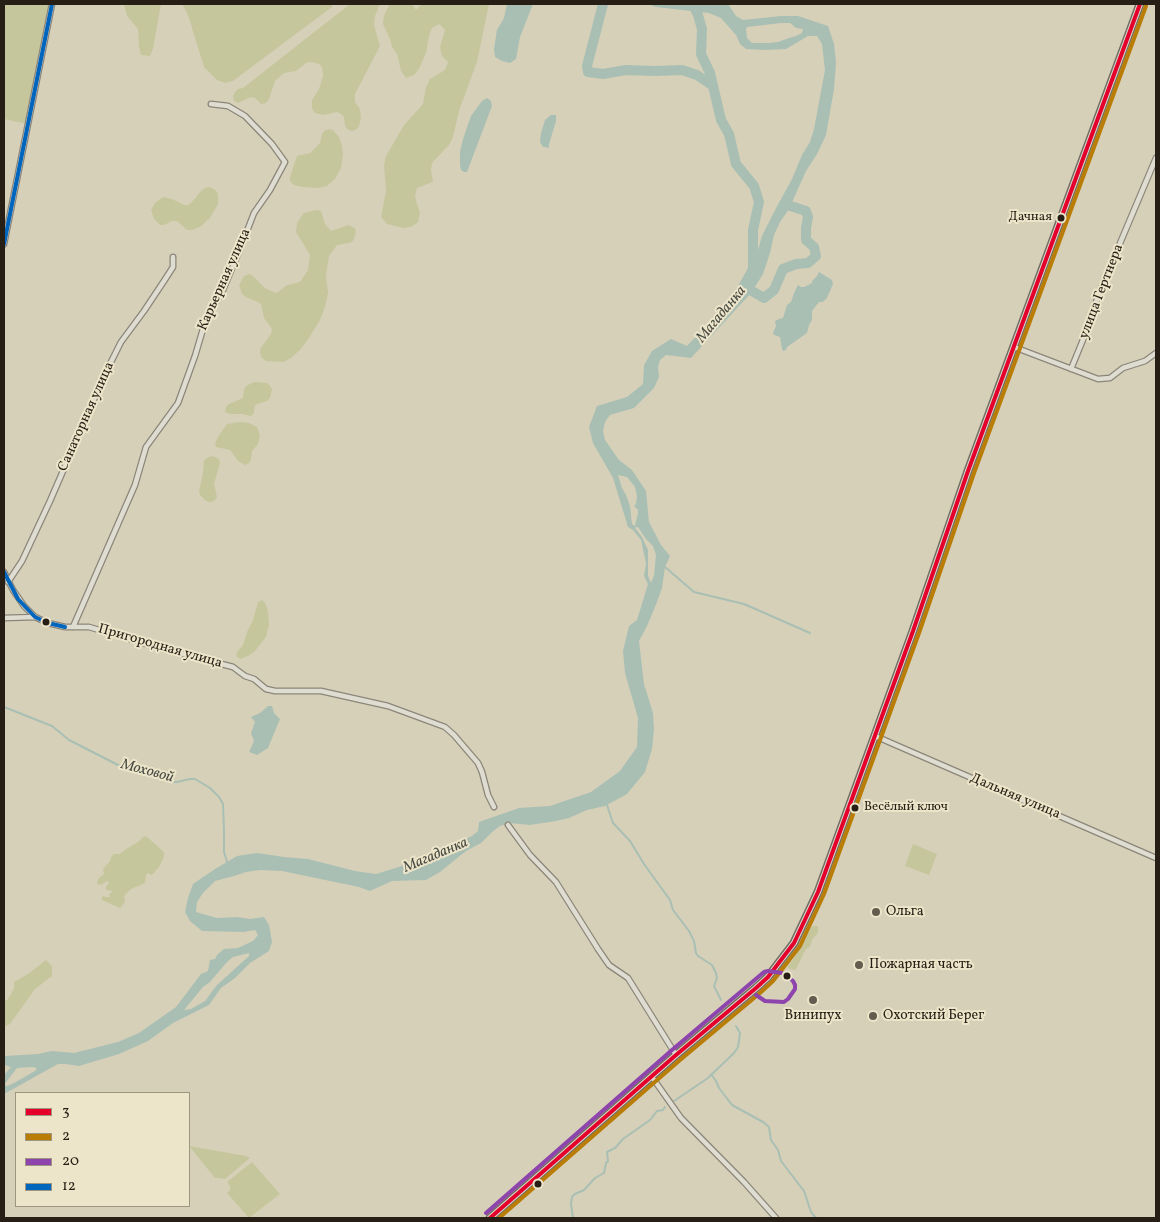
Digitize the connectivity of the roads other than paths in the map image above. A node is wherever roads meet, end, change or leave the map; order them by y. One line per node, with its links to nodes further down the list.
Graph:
1 (52, 4): 5 (street)
2 (1140, 4): 7 (main road)
3 (211, 104): 14 (street, Карьерная улица)
4 (1156, 158): 9 (street, улица Гертнера)
5 (4, 244)
6 (173, 257): 11 (street, Санаторная улица)
7 (1014, 347): 9 (street); 15 (main road)
8 (1156, 353): 9 (street)
9 (1072, 369)
10 (4, 572): 11 (street, Пригородная улица)
11 (8, 582): 12 (street, Пригородная улица)
12 (35, 616): 13 (street); 14 (street, Пригородная улица)
13 (4, 618)
14 (73, 627): 16 (street, Пригородная улица)
15 (875, 736): 18 (street, Дальняя улица); 19 (main road)
16 (494, 807)
17 (508, 825): 19 (street)
18 (1156, 858)
19 (676, 1055): 20 (main road)
20 (652, 1077): 21 (main road); 22 (street)
21 (490, 1218)
22 (776, 1218)

